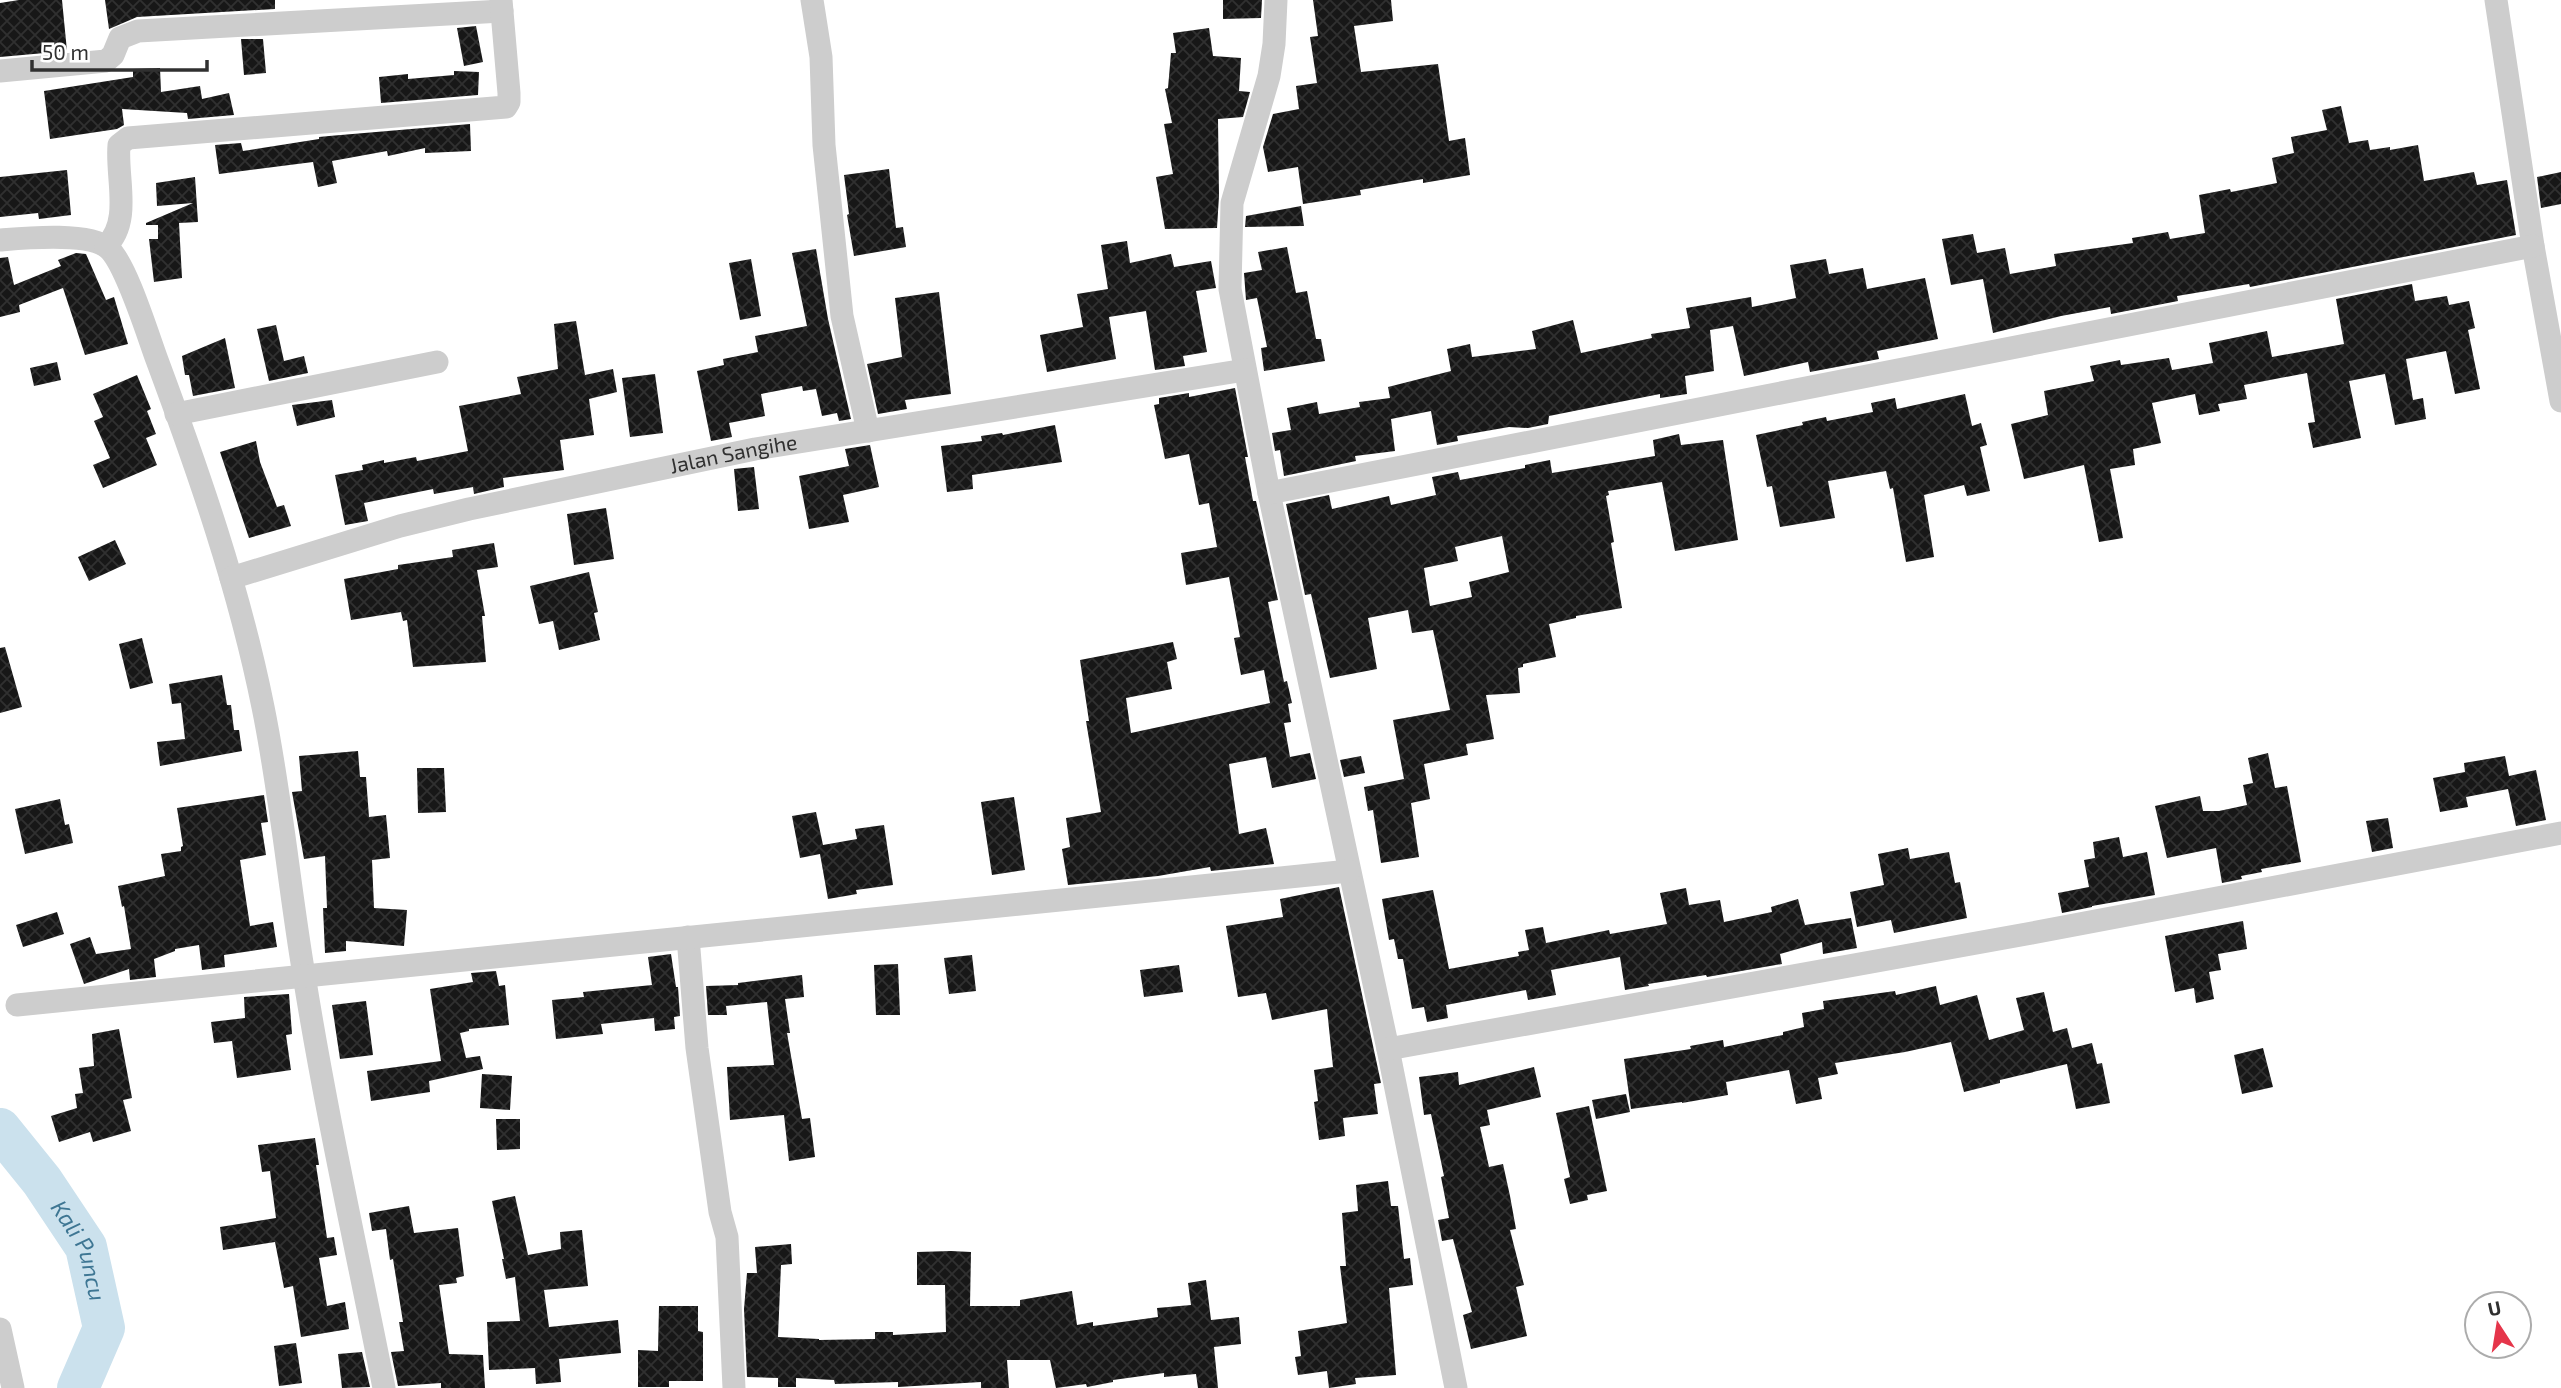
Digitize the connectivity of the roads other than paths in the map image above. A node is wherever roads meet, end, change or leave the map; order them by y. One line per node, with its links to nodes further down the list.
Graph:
1 (812, 0): 13 (street)
2 (1276, 0): 10 (street)
3 (2496, 0): 8 (street)
4 (502, 6): 5 (street); 7 (street)
5 (0, 71)
6 (0, 240): 7 (street)
7 (106, 246): 12 (street)
8 (2533, 246): 11 (street); 14 (street)
9 (436, 362): 12 (street)
10 (1245, 370): 13 (street, Jalan Sangihe); 14 (street)
11 (2561, 401)
12 (176, 414): 15 (street)
13 (868, 430): 15 (street, Jalan Sangihe)
14 (1269, 493): 17 (street)
15 (231, 578): 19 (street)
16 (2561, 833): 21 (street)
17 (1349, 871): 18 (street); 21 (street)
18 (688, 937): 19 (street); 27 (street)
19 (304, 976): 20 (street); 26 (street)
20 (18, 1005)
21 (1388, 1049): 24 (street)
22 (0, 1329): 25 (street)
23 (0, 1387): 25 (street)
24 (1449, 1387)
25 (13, 1388)
26 (384, 1388)
27 (734, 1388)

